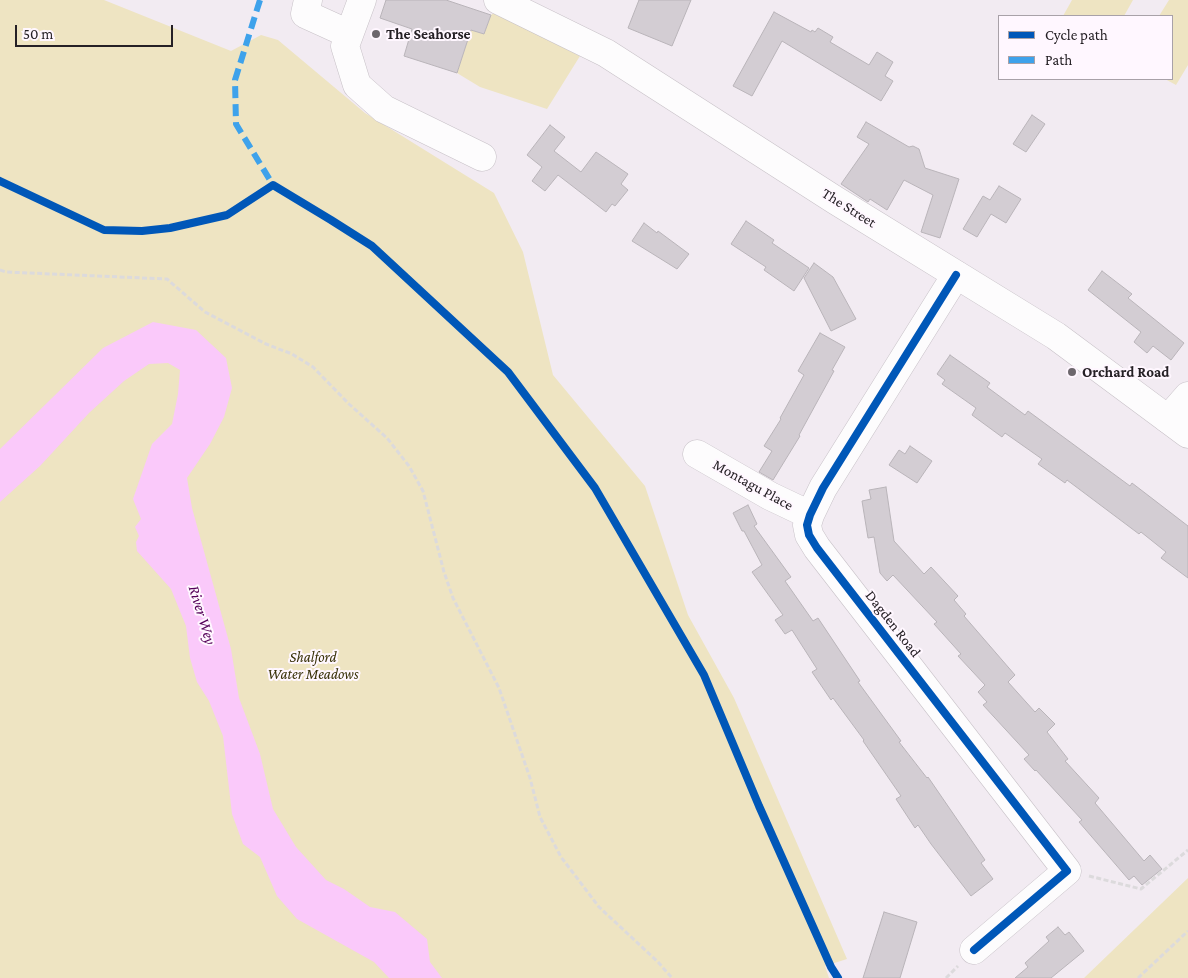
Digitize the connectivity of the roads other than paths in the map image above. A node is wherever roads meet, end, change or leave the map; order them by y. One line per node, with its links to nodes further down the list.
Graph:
1 (308, 0): 4 (street)
2 (362, 0): 4 (street)
3 (500, 0): 6 (street, The Street)
4 (350, 34): 5 (street)
5 (482, 157)
6 (956, 275): 8 (street, The Street); 10 (street)
7 (1188, 396): 8 (street)
8 (1178, 427)
9 (697, 454): 10 (street, Montagu Place)
10 (810, 515): 11 (street, Dagden Road)
11 (974, 950)

